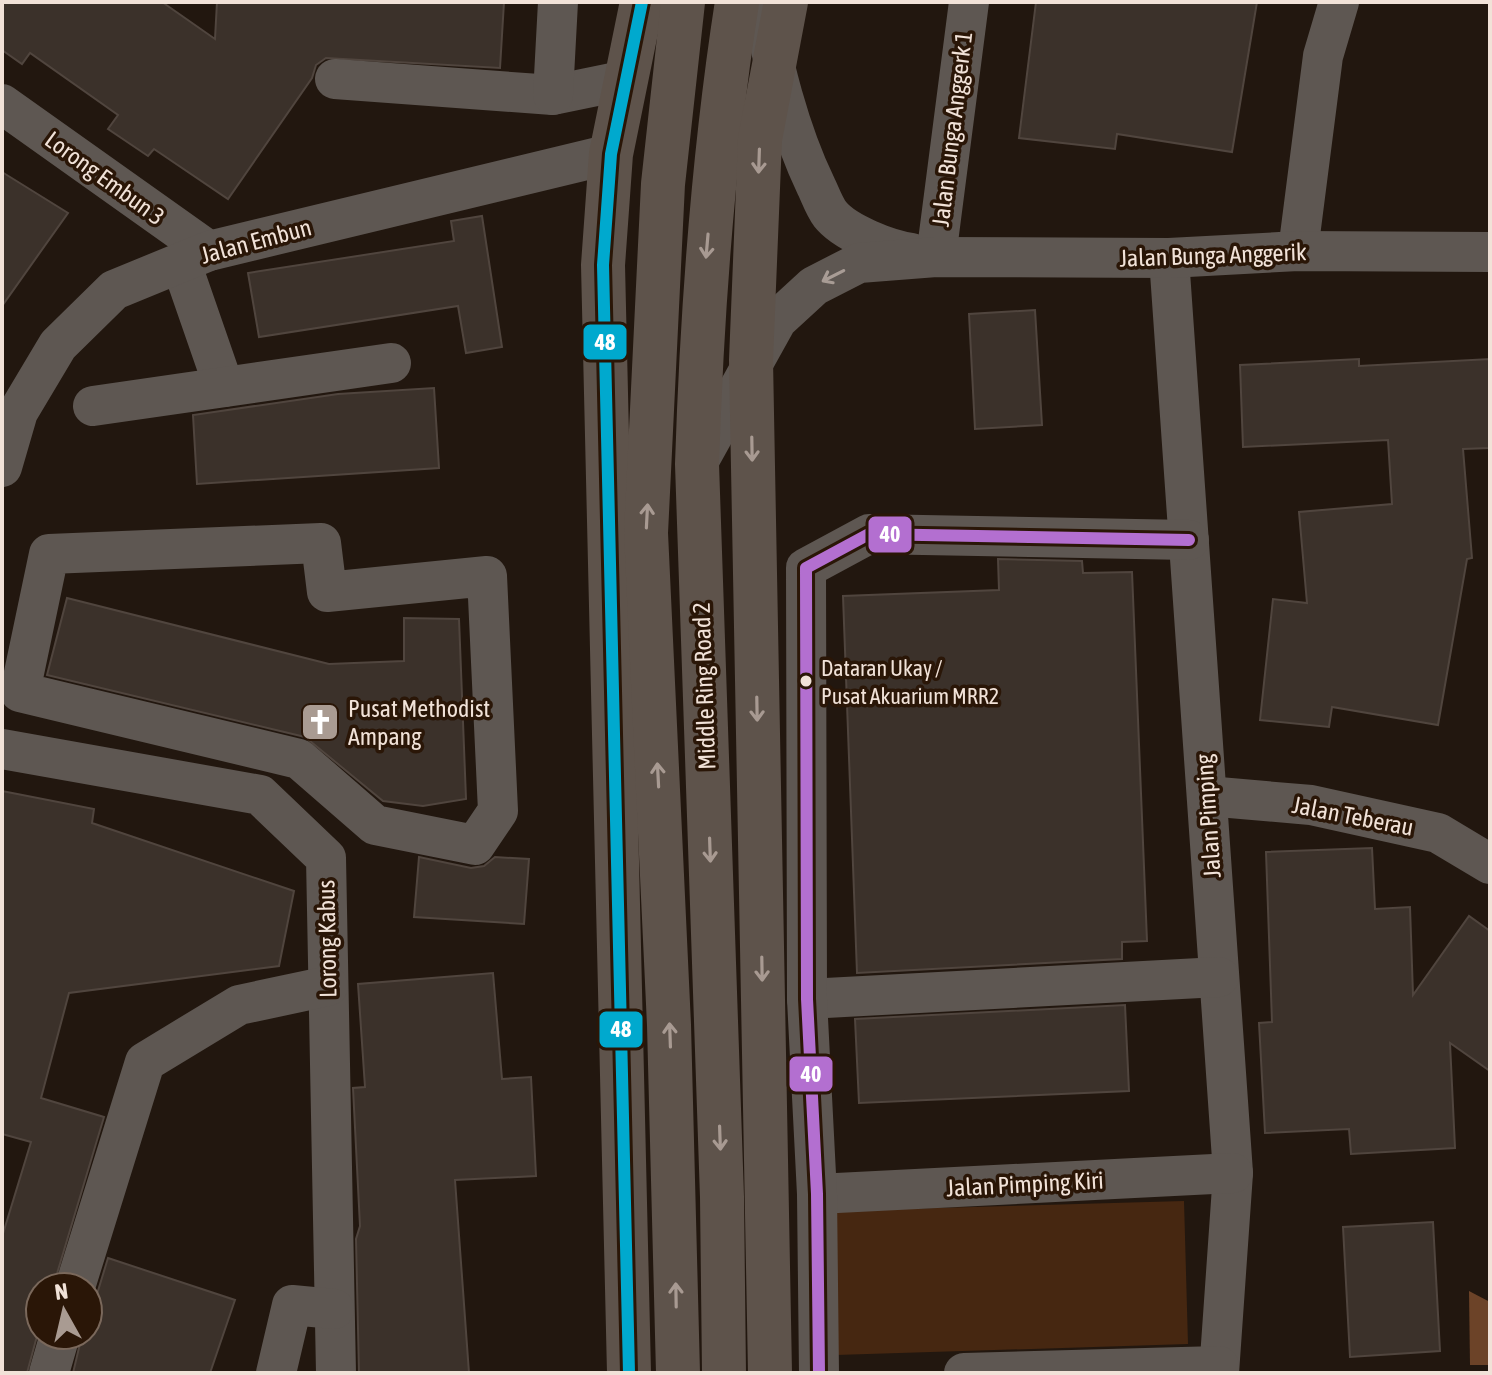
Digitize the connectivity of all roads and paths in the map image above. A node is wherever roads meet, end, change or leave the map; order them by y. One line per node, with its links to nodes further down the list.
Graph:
1 (558, 2): 11 (street)
2 (642, 2): 10 (highway)
3 (683, 2): 42 (highway, one-way to 3)
4 (737, 2): 22 (highway, Middle Ring Road 2, one-way to 22)
5 (760, 2): 17 (street, Jalan Bunga Anggerik)
6 (786, 2): 44 (highway, one-way to 44)
7 (969, 2): 17 (street, Jalan Bunga Anggerk 1)
8 (1339, 2): 14 (street)
9 (335, 79): 11 (street)
10 (626, 80): 11 (street); 13 (highway)
11 (553, 95)
12 (2, 104): 16 (street, Lorong Embun 3)
13 (611, 154): 16 (street, Jalan Embun); 41 (highway)
14 (1298, 251): 15 (street, Jalan Bunga Anggerik); 18 (street, Jalan Bunga Anggerik)
15 (1490, 252)
16 (195, 257): 20 (street); 23 (street, Jalan Embun)
17 (936, 257): 18 (street, Jalan Bunga Anggerik); 22 (street, Jalan Bunga Anggerik, one-way to 22)
18 (1169, 258): 24 (street, Jalan Pimping)
19 (391, 363): 20 (street)
20 (224, 387): 21 (street)
21 (93, 406)
22 (697, 464): 43 (highway, Middle Ring Road 2, one-way to 43)
23 (2, 467)
24 (1189, 540): 27 (street, Jalan Pimping); 31 (street)
25 (20, 601): 25 (street)
26 (2, 749): 30 (street, Lorong Kabus)
27 (1207, 796): 28 (street, Jalan Teberau); 29 (street, Jalan Pimping)
28 (1490, 864)
29 (1219, 977): 31 (street); 32 (street, Jalan Pimping)
30 (328, 986): 34 (street); 35 (street, Lorong Kabus)
31 (807, 999): 33 (street)
32 (1233, 1173): 33 (street, Jalan Pimping Kiri); 37 (street, Jalan Pimping)
33 (817, 1194): 45 (street)
34 (80, 1271)
35 (334, 1309): 39 (street); 40 (street, Lorong Kabus)
36 (55, 1351): 38 (street)
37 (1219, 1369): 46 (street)
38 (49, 1373)
39 (276, 1373)
40 (336, 1373)
41 (629, 1373)
42 (678, 1373)
43 (724, 1373)
44 (770, 1373)
45 (819, 1373)
46 (964, 1373)

